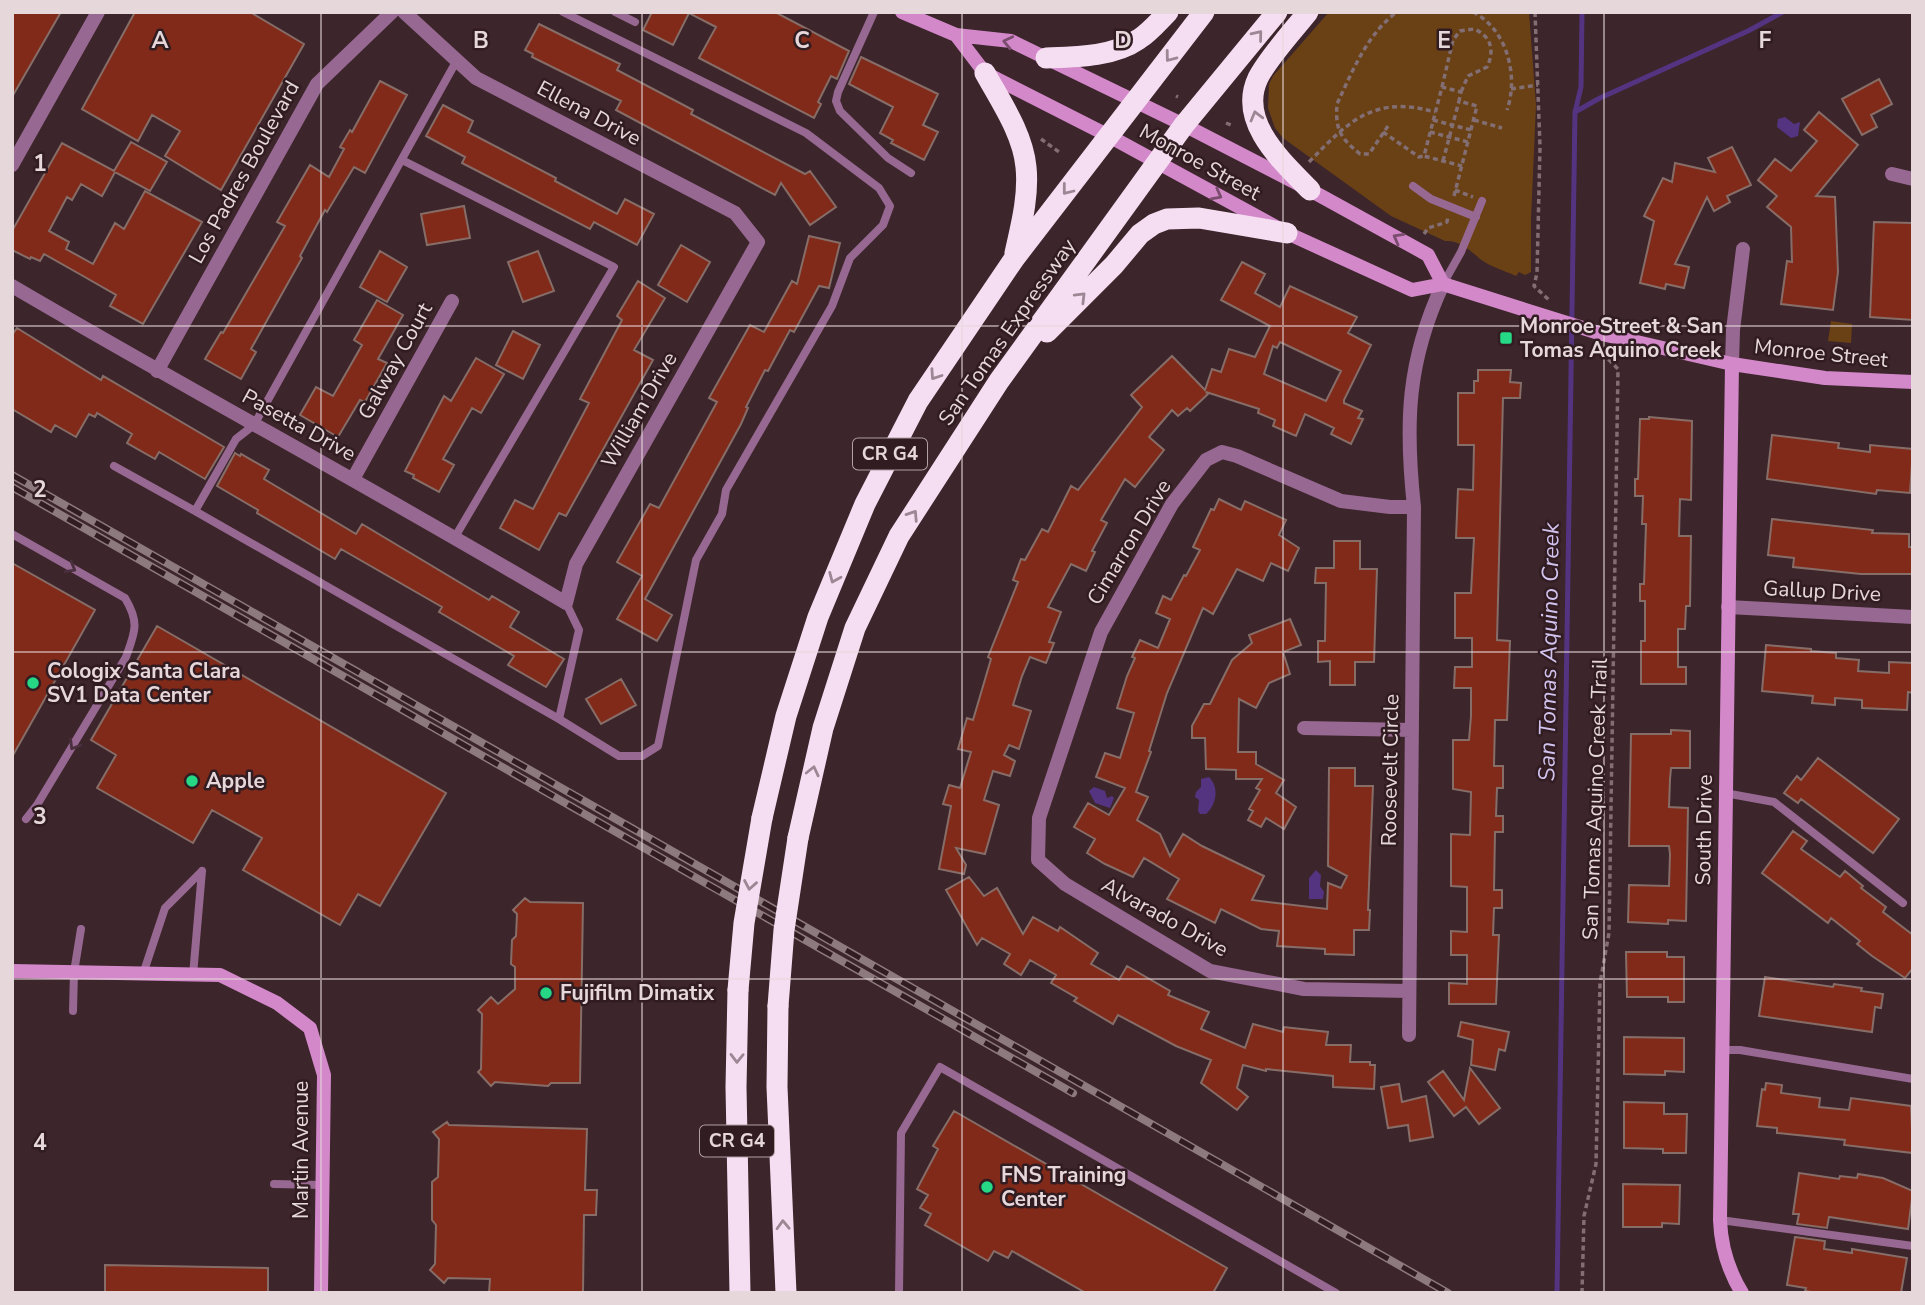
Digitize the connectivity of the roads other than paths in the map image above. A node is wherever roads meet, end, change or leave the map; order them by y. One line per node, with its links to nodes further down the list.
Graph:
1 (98, 12): 22 (street)
2 (392, 12): 38 (street, Los Padres Boulevard)
3 (404, 12): 15 (street, Ellena Drive)
4 (563, 12): 51 (lane)
5 (615, 12): 12 (lane)
6 (874, 12): 23 (lane)
7 (902, 12): 13 (main road, Monroe Street)
8 (1168, 12): 14 (highway)
9 (1204, 12): 17 (highway, San Tomas Expressway / CR G4, one-way to 17)
10 (1277, 12): 18 (highway, San Tomas Expressway / CR G4, one-way to 10)
11 (1308, 12): 27 (highway, one-way to 11)
12 (635, 22)
13 (956, 36): 14 (main road, Monroe Street, one-way to 13); 16 (main road, Monroe Street)
14 (1046, 58): 17 (main road, Monroe Street)
15 (457, 60): 20 (lane); 31 (street, Ellena Drive)
16 (985, 74): 19 (main road, Monroe Street); 33 (highway)
17 (1136, 102): 18 (main road, Monroe Street); 19 (highway, San Tomas Expressway / CR G4)
18 (1184, 125): 21 (highway, San Tomas Expressway / CR G4); 27 (main road, Monroe Street)
19 (1109, 136): 21 (main road, Monroe Street); 33 (highway, San Tomas Expressway / CR G4, one-way to 33)
20 (402, 160): 41 (lane); 47 (lane)
21 (1157, 163): 30 (main road, Monroe Street, one-way to 30); 39 (highway, San Tomas Expressway / CR G4)
22 (12, 165)
23 (911, 173)
24 (1892, 174): 25 (street)
25 (1913, 179)
26 (1413, 186): 29 (lane)
27 (1310, 190): 34 (main road, Monroe Street, one-way to 27)
28 (1482, 201): 29 (lane)
29 (1476, 217): 34 (lane)
30 (1287, 233): 34 (main road, Monroe Street); 39 (highway, one-way to 30)
31 (758, 243): 48 (street, William Drive)
32 (1742, 248): 37 (street)
33 (1014, 259): 73 (highway, San Tomas Expressway / CR G4, one-way to 73, bridge)
34 (1443, 284): 37 (main road, Monroe Street); 44 (street, Roosevelt Circle)
35 (12, 286): 38 (street, Pasetta Drive)
36 (452, 301): 43 (street, Galway Court)
37 (1732, 364): 40 (main road, Monroe Street); 49 (main road, South Drive)
38 (157, 370): 41 (street, Pasetta Drive)
39 (999, 381): 74 (highway, San Tomas Expressway / CR G4, one-way to 39, bridge)
40 (1913, 382)
41 (254, 425): 43 (street, Pasetta Drive); 45 (lane)
42 (114, 466): 45 (lane)
43 (353, 479): 47 (street, Pasetta Drive)
44 (1414, 507): 53 (street, Roosevelt Circle); 56 (street, Cimarron Drive)
45 (195, 511): 51 (lane)
46 (12, 534): 55 (lane, one-way to 55)
47 (454, 537): 48 (street, Pasetta Drive)
48 (566, 603): 51 (lane)
49 (1728, 607): 50 (street, Gallup Drive); 54 (main road, South Drive)
50 (1913, 617)
51 (559, 719)
52 (1304, 727): 53 (street)
53 (1412, 730): 63 (street, Roosevelt Circle)
54 (1725, 793): 57 (lane); 66 (main road, South Drive)
55 (26, 819)
56 (1038, 860): 63 (street, Alvarado Drive)
57 (1903, 903)
58 (81, 929): 60 (lane)
59 (12, 971): 60 (main road, Martin Avenue)
60 (74, 972): 61 (main road, Martin Avenue); 64 (lane)
61 (144, 974): 62 (main road, Martin Avenue); 62 (lane)
62 (193, 975): 69 (main road, Martin Avenue)
63 (1409, 991): 65 (street, Roosevelt Circle)
64 (73, 1011)
65 (1409, 1035)
66 (1722, 1050): 67 (lane); 70 (main road, South Drive)
67 (1913, 1079)
68 (274, 1184): 69 (lane)
69 (322, 1185): 72 (main road, Martin Avenue)
70 (1720, 1220): 71 (lane); 77 (main road, South Drive)
71 (1913, 1246)
72 (321, 1293)
73 (740, 1293)
74 (786, 1293)
75 (899, 1293): 76 (lane)
76 (1336, 1293)
77 (1742, 1293)

